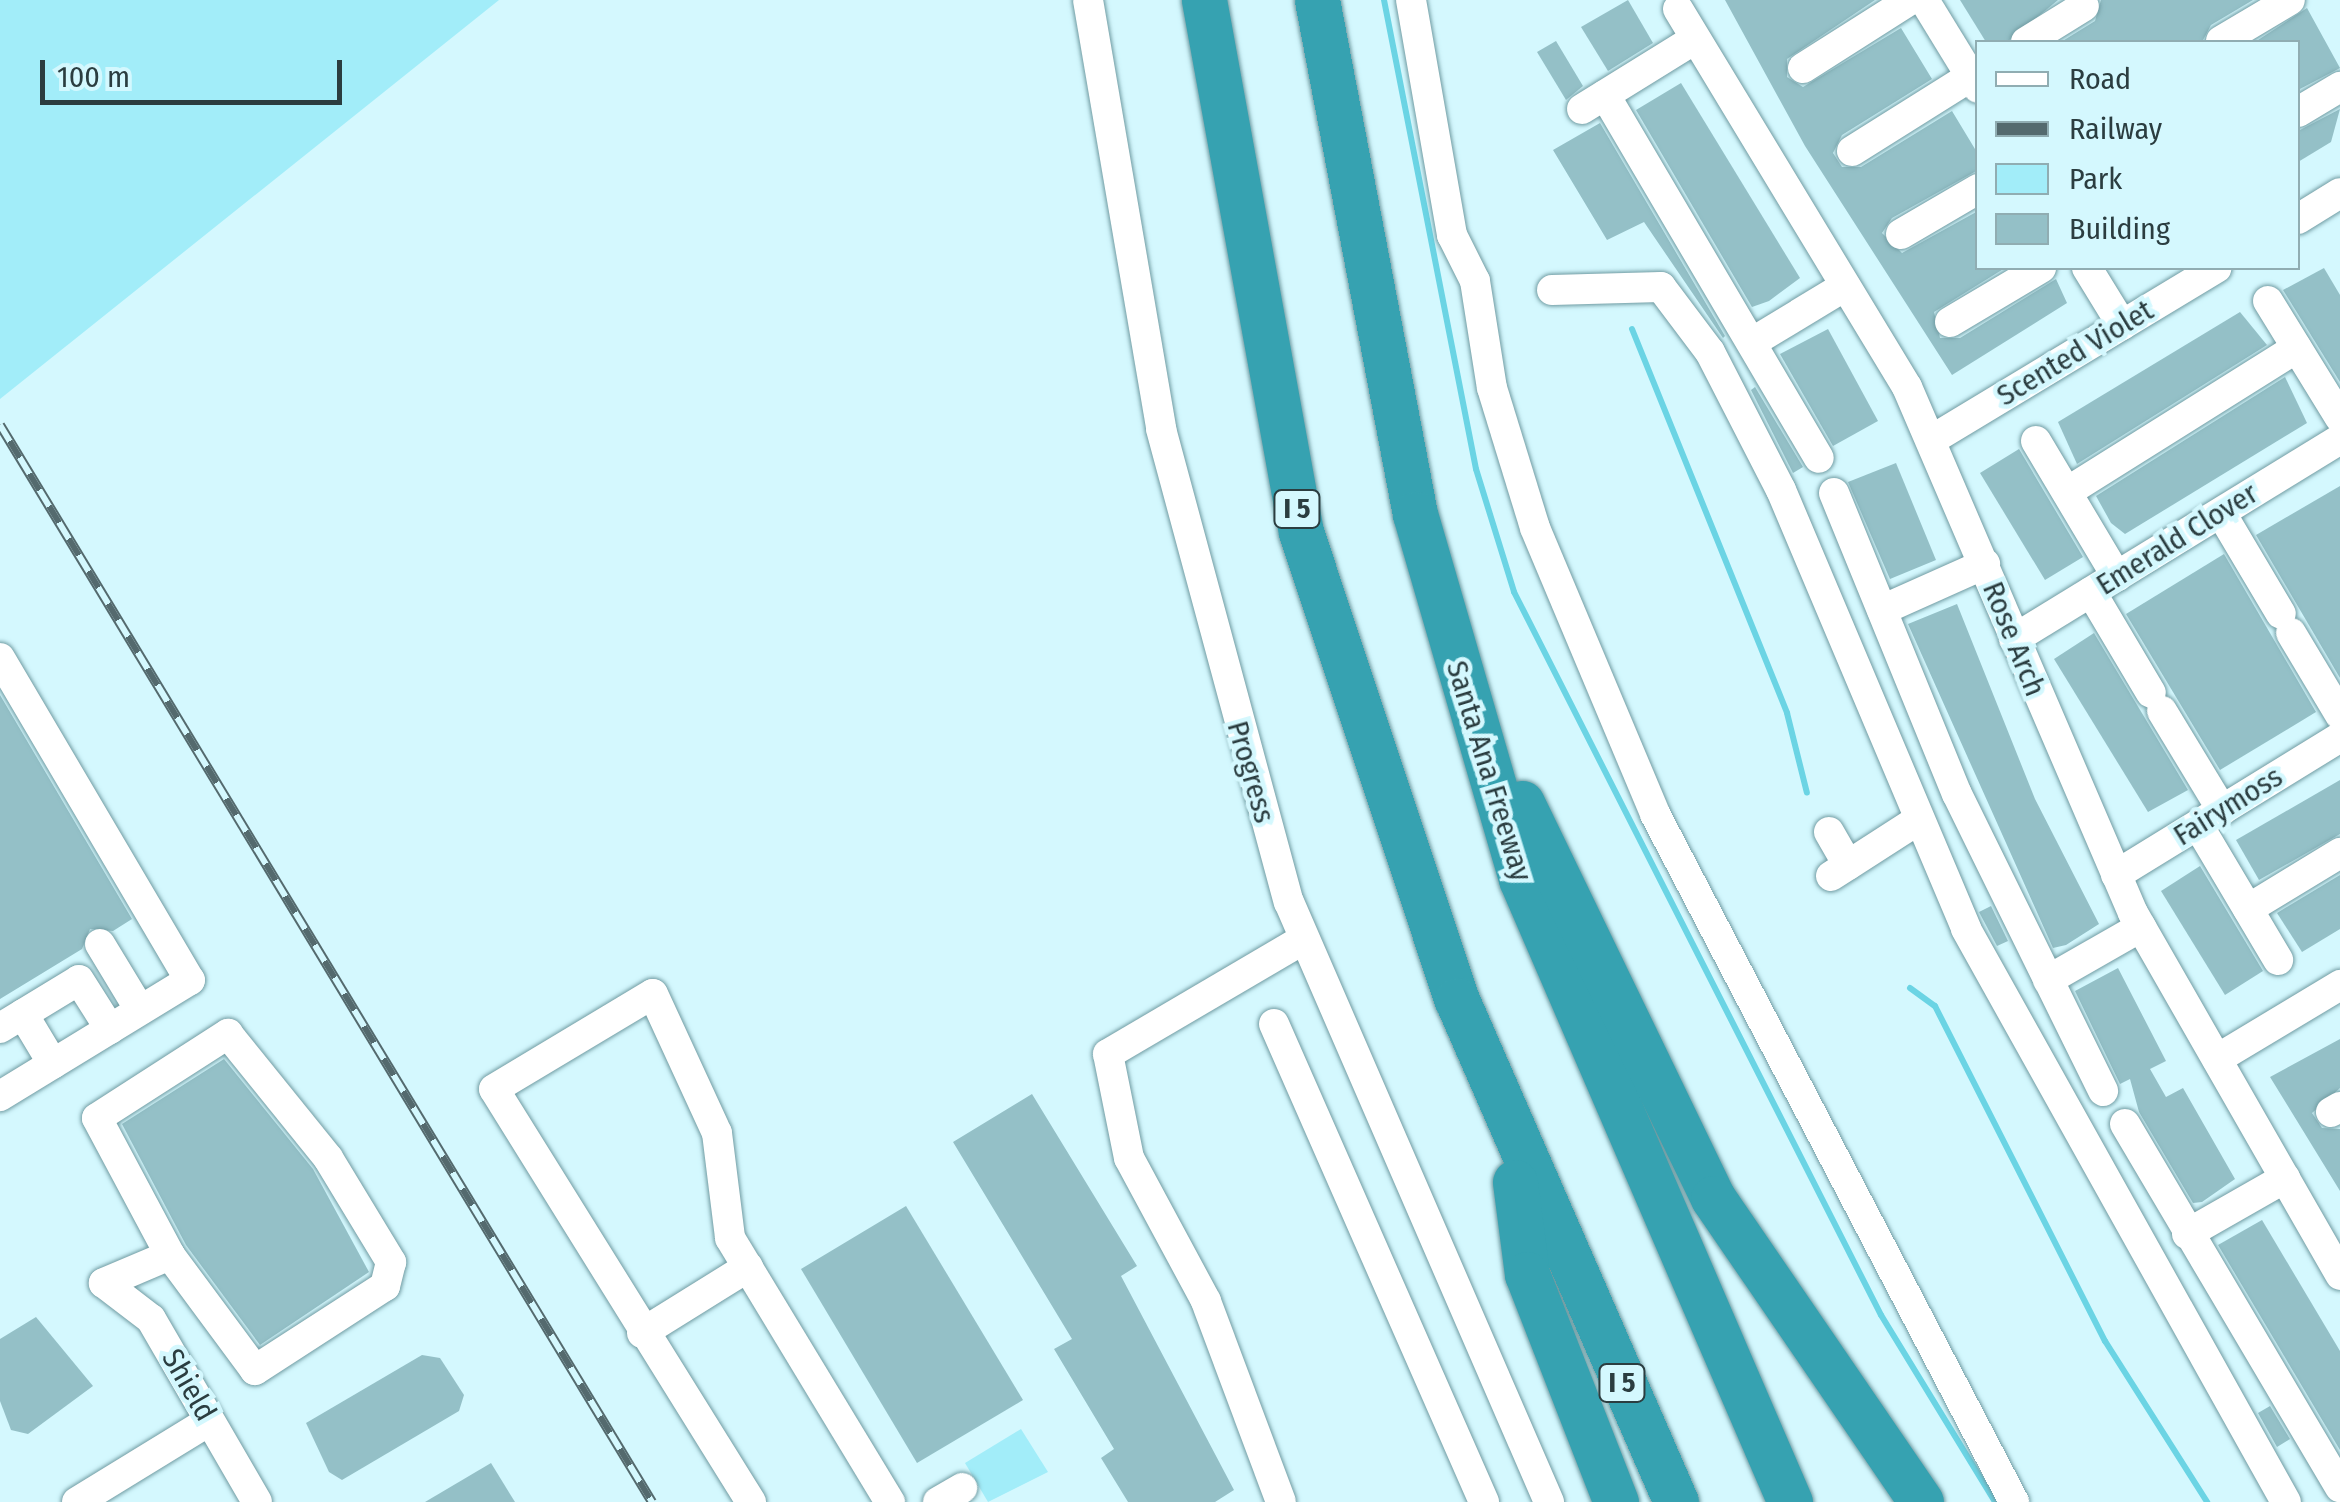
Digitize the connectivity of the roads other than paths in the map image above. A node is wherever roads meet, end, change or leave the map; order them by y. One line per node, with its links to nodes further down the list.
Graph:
1 (1088, 0): 55 (street, Progress)
2 (1204, 0): 68 (highway, I 5)
3 (1317, 0): 44 (highway, Santa Ana Freeway)
4 (1411, 0): 91 (street)
5 (1910, 0): 13 (street)
6 (1924, 0): 14 (street)
7 (2290, 0): 12 (street)
8 (2084, 6): 11 (street)
9 (1678, 9): 10 (street, Rose Arch)
10 (1695, 39): 25 (street, Rose Arch); 30 (street)
11 (2029, 40)
12 (2223, 40)
13 (1803, 68)
14 (1975, 79): 17 (street)
15 (2340, 86): 16 (street)
16 (2300, 111)
17 (1852, 151)
18 (1975, 190): 21 (street)
19 (2337, 202): 20 (street)
20 (2300, 217)
21 (1901, 234)
22 (2038, 270): 28 (street)
23 (2088, 270): 29 (street)
24 (2213, 270): 29 (street, Scented Violet)
25 (1845, 286): 30 (street); 33 (street, Rose Arch)
26 (1552, 290): 49 (street)
27 (2268, 302): 31 (street)
28 (1950, 322)
29 (2122, 324): 33 (street, Scented Violet)
30 (1756, 340): 36 (street)
31 (2297, 348): 32 (street); 37 (street)
32 (2340, 418)
33 (1933, 438): 40 (street, Rose Arch)
34 (2340, 438): 39 (street, Emerald Clover)
35 (2036, 441): 37 (street)
36 (1820, 458)
37 (2067, 492): 41 (street)
38 (1834, 493): 42 (street)
39 (2220, 513): 41 (street, Emerald Clover); 46 (street)
40 (1985, 564): 42 (street); 43 (street, Rose Arch)
41 (2104, 585): 43 (street, Emerald Clover); 48 (street)
42 (1882, 610): 58 (street)
43 (2014, 639): 52 (street, Rose Arch)
44 (1452, 652): 77 (highway, Santa Ana Freeway); 90 (highway)
45 (0, 658): 60 (street)
46 (2340, 715)
47 (2340, 738): 48 (street, Fairymoss)
48 (2210, 818): 52 (street, Fairymoss); 53 (street)
49 (1915, 822): 50 (street); 92 (street)
50 (1829, 832)
51 (2340, 853): 53 (street)
52 (2116, 875): 54 (street, Rose Arch)
53 (2248, 909): 57 (street)
54 (2142, 927): 58 (street); 64 (street, Rose Arch)
55 (1304, 939): 83 (street); 85 (street, Progress)
56 (100, 944): 60 (street)
57 (2278, 960)
58 (2048, 980): 66 (street)
59 (2340, 985): 64 (street)
60 (140, 1010): 63 (street)
61 (11, 1021): 63 (street); 65 (street)
62 (1274, 1024): 84 (street)
63 (110, 1029): 65 (street)
64 (2217, 1059): 70 (street, Rose Arch)
65 (53, 1064): 67 (street)
66 (2103, 1091)
67 (0, 1096)
68 (1507, 1120): 86 (highway); 87 (highway, I 5)
69 (2125, 1124): 71 (street)
70 (2285, 1178): 71 (street); 74 (street, Rose Arch)
71 (2187, 1234): 78 (street)
72 (170, 1255): 72 (street); 76 (street, Shield)
73 (748, 1267): 75 (street); 75 (street); 79 (street)
74 (2340, 1275)
75 (642, 1333): 82 (street)
76 (209, 1420): 80 (street); 81 (street, Shield)
77 (1760, 1438): 88 (highway, Santa Ana Freeway); 89 (highway)
78 (2340, 1487)
79 (883, 1499)
80 (77, 1502)
81 (258, 1502)
82 (751, 1502)
83 (1281, 1502)
84 (1484, 1502)
85 (1550, 1502)
86 (1616, 1502)
87 (1676, 1502)
88 (1790, 1502)
89 (1798, 1502)
90 (1922, 1502)
91 (2014, 1502)
92 (2286, 1502)

